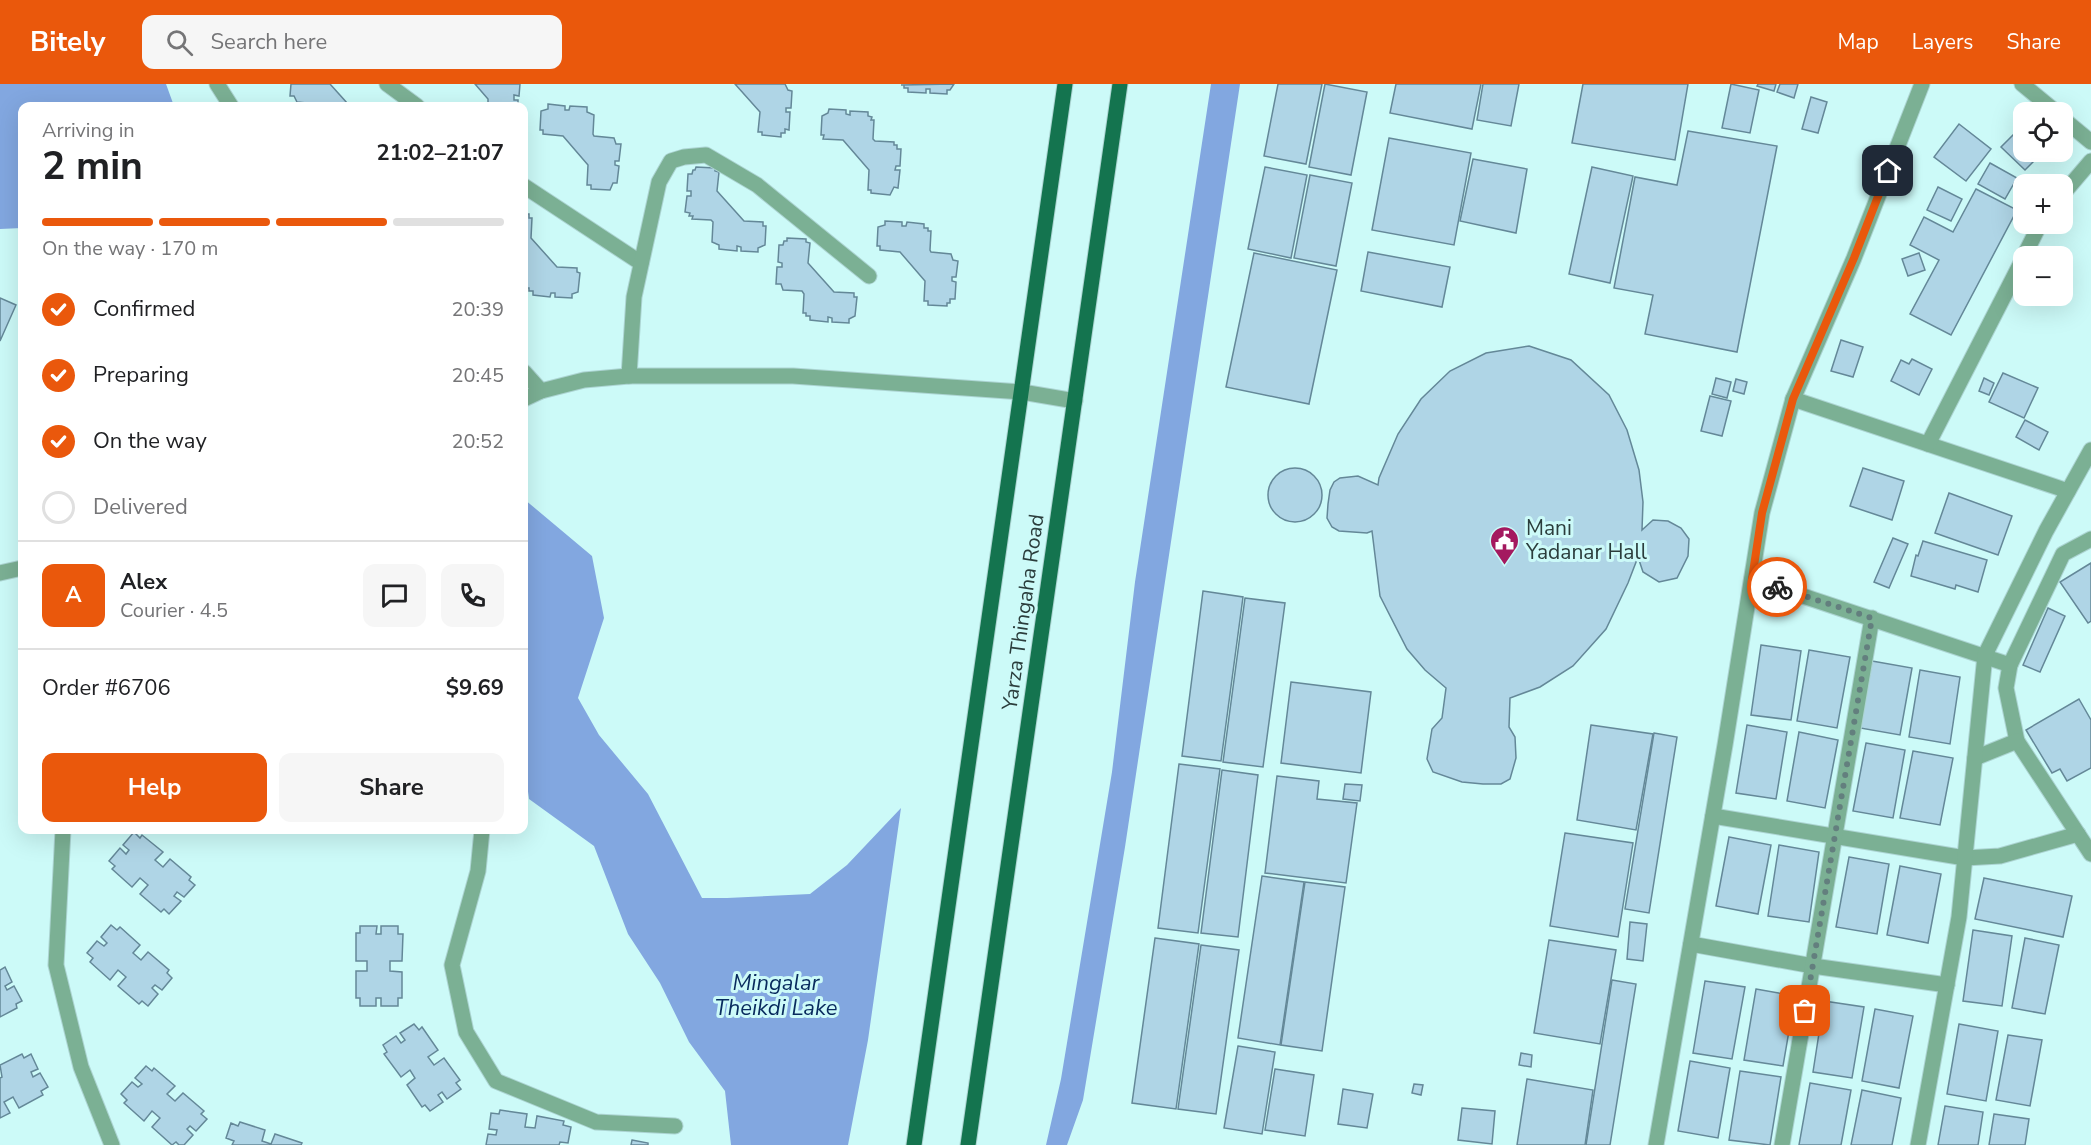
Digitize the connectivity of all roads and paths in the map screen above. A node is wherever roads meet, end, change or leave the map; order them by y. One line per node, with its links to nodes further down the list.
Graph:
1 (217, 84): 7 (street)
2 (387, 84): 8 (street)
3 (1065, 84): 21 (main road, Yarza Thingaha Road)
4 (1120, 84): 24 (main road, Yarza Thingaha Road)
5 (1922, 84): 23 (street)
6 (2022, 84): 9 (street)
7 (228, 102)
8 (412, 102)
9 (2044, 102)
10 (2073, 127): 11 (street)
11 (2091, 142)
12 (2091, 161): 13 (street)
13 (2073, 182)
14 (528, 189): 15 (street)
15 (641, 263): 16 (street); 19 (street)
16 (869, 276)
17 (2013, 278): 25 (street)
18 (528, 376): 20 (street)
19 (629, 376): 20 (street); 21 (street)
20 (541, 391): 22 (street)
21 (1022, 392): 24 (street); 51 (main road, Yarza Thingaha Road)
22 (528, 397)
23 (1793, 399): 25 (street); 33 (street)
24 (1075, 401): 52 (main road, Yarza Thingaha Road)
25 (1928, 444): 27 (street)
26 (2091, 450): 27 (street)
27 (2068, 491): 29 (street)
28 (2091, 539): 30 (street)
29 (2038, 547): 30 (street); 35 (street)
30 (2063, 555): 36 (street)
31 (18, 569): 32 (street)
32 (0, 573)
33 (1752, 579): 34 (street); 39 (street)
34 (1872, 618): 35 (street); 43 (street)
35 (1985, 656): 36 (street); 38 (street)
36 (2010, 665): 37 (street)
37 (2017, 741): 38 (street); 42 (street)
38 (1975, 758): 45 (street)
39 (1713, 816): 43 (street); 46 (street)
40 (63, 834): 50 (street)
41 (482, 834): 49 (street)
42 (2078, 834): 44 (street); 45 (street)
43 (1834, 836): 45 (street); 47 (street)
44 (2091, 854)
45 (1965, 858): 48 (street)
46 (1691, 944): 47 (street); 53 (street)
47 (1813, 966): 48 (street); 54 (street)
48 (1947, 985): 55 (street)
49 (675, 1126)
50 (112, 1145)
51 (914, 1145)
52 (968, 1145)
53 (1656, 1145)
54 (1782, 1145)
55 (1918, 1145)

